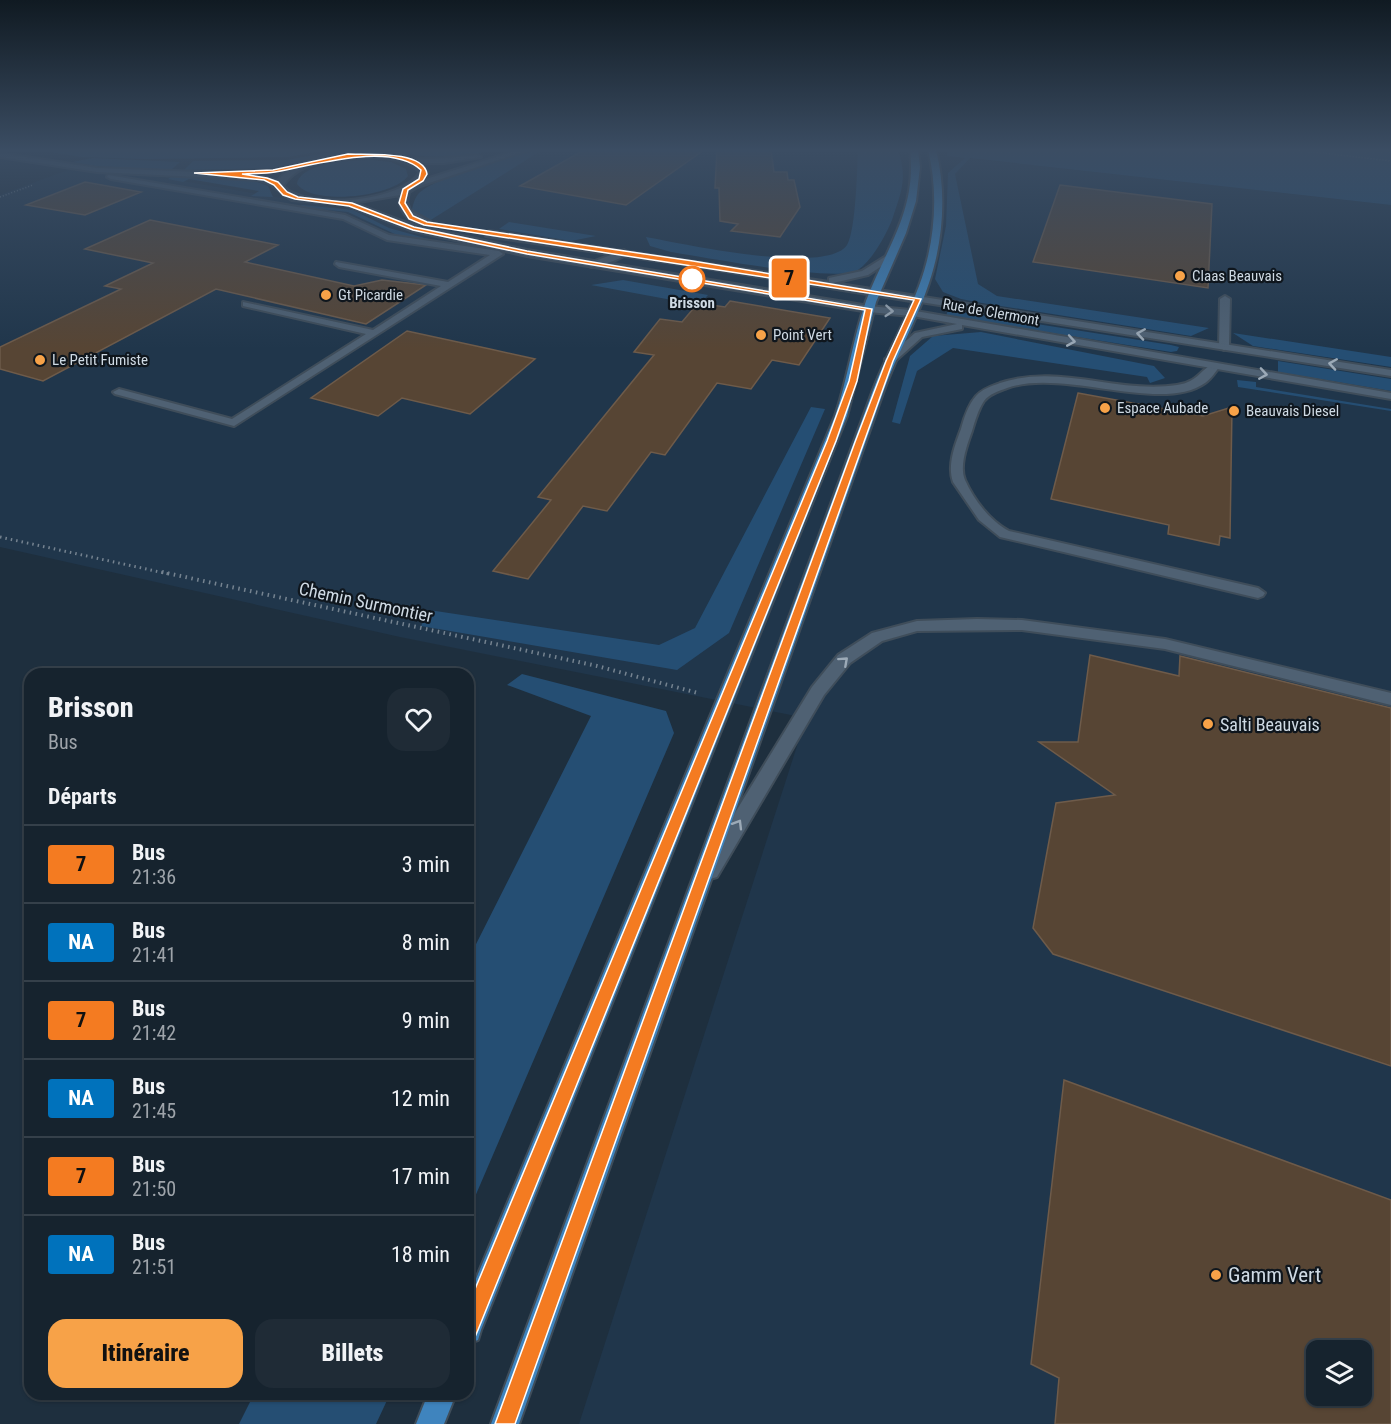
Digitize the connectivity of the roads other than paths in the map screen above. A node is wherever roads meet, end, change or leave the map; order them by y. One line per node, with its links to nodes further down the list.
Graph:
1 (340, 216): 8 (main road)
2 (381, 216): 6 (main road, Rue de Clermont)
3 (410, 216): 7 (main road, Rue de Clermont)
4 (907, 216): 9 (main road)
5 (937, 216): 17 (main road)
6 (508, 248): 8 (main road); 11 (main road, Rue de Clermont)
7 (624, 253): 11 (main road); 12 (main road, Rue de Clermont)
8 (496, 255): 13 (main road)
9 (891, 256): 12 (main road); 15 (main road)
10 (339, 264): 13 (main road)
11 (591, 264): 15 (main road, Rue de Clermont)
12 (797, 280): 15 (main road, Rue de Clermont)
13 (449, 285): 19 (main road)
14 (1225, 299): 20 (main road)
15 (872, 300): 17 (main road, Rue de Clermont, one-way to 17); 17 (main road, Rue de Clermont); 29 (main road)
16 (246, 304): 19 (main road)
17 (914, 306): 18 (main road, Rue de Clermont); 20 (main road, Rue de Clermont, one-way to 17); 21 (main road)
18 (1005, 330): 21 (main road); 22 (main road, Rue de Clermont, one-way to 22)
19 (374, 333): 24 (main road)
20 (1224, 347): 22 (main road); 23 (main road, Rue de Clermont, one-way to 20)
21 (890, 361): 28 (main road)
22 (1215, 366): 25 (main road, Rue de Clermont, one-way to 25); 26 (main road)
23 (1391, 373)
24 (119, 392)
25 (1391, 396)
26 (1258, 593)
27 (1391, 699): 28 (main road, one-way to 27)
28 (697, 892): 32 (main road)
29 (474, 1315)
30 (440, 1400): 31 (main road)
31 (430, 1424)
32 (505, 1424)

